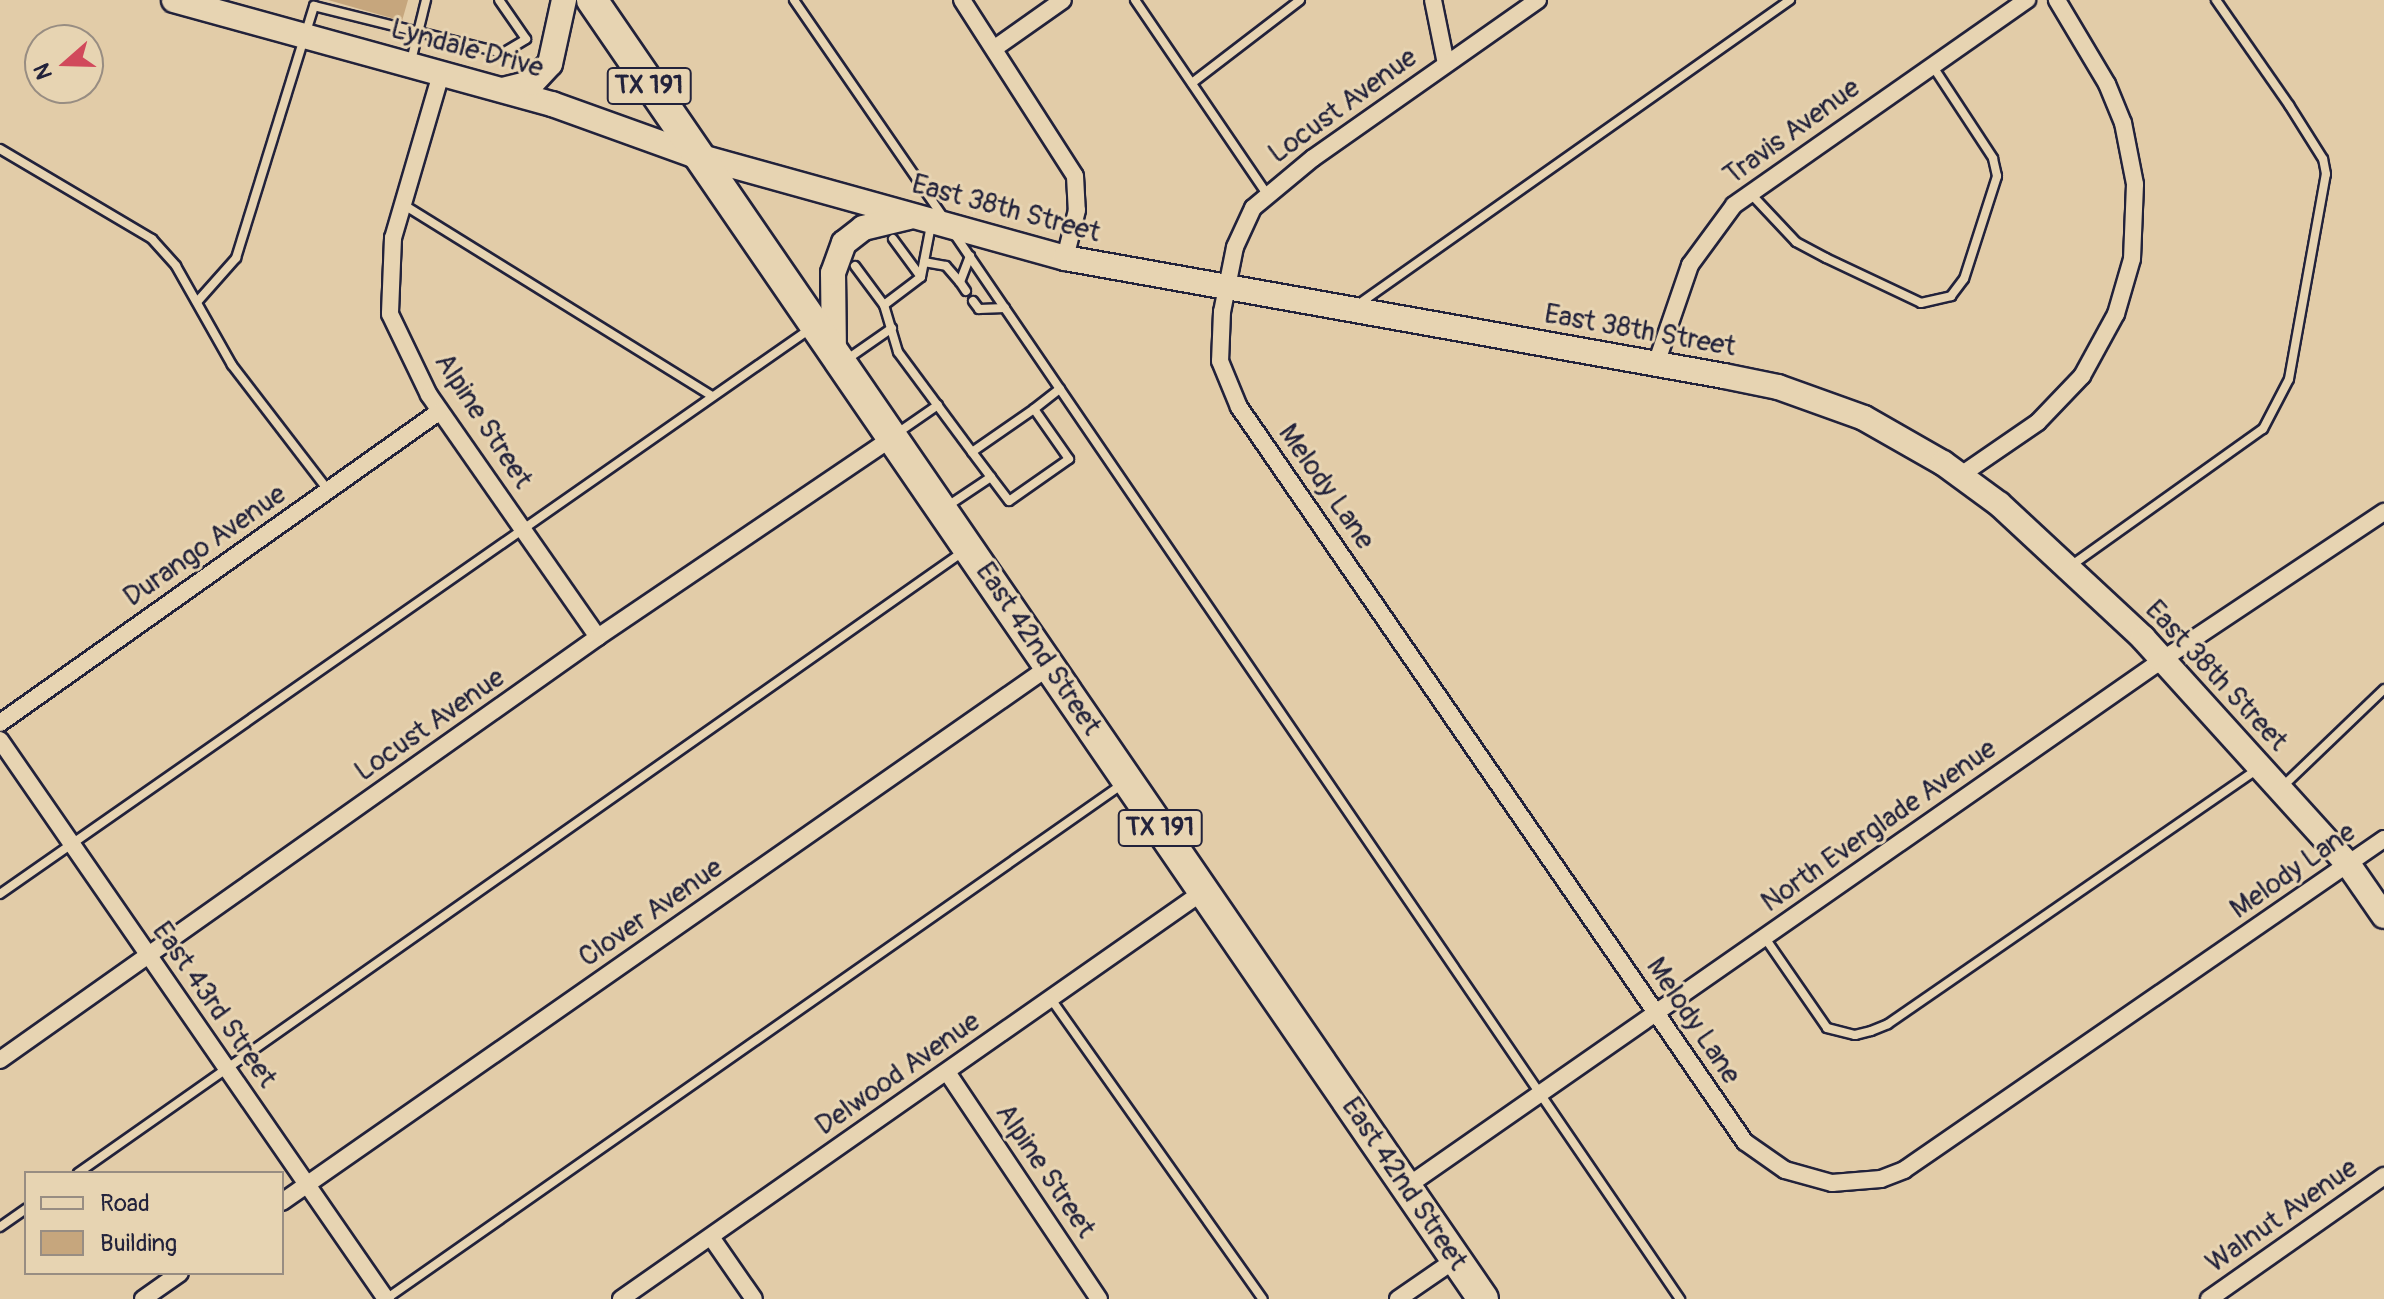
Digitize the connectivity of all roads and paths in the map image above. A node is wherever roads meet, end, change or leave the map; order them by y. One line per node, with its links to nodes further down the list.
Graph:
1 (174, 0): 19 (street, Lyndale Drive)
2 (426, 0): 18 (lane)
3 (499, 0): 18 (lane)
4 (564, 0): 26 (street)
5 (592, 0): 28 (highway, East 42nd Street / TX 191)
6 (794, 0): 32 (lane)
7 (962, 0): 20 (street)
8 (1063, 0): 20 (street)
9 (1135, 0): 25 (lane)
10 (1300, 0): 25 (lane)
11 (1433, 0): 21 (street)
12 (1538, 0): 21 (street, Locust Avenue)
13 (1790, 0): 46 (lane)
14 (2027, 0): 23 (street, Travis Avenue)
15 (2057, 0): 58 (street)
16 (2216, 0): 65 (lane)
17 (315, 3): 18 (lane); 19 (lane)
18 (419, 33): 22 (lane)
19 (306, 37): 22 (street, Lyndale Drive); 43 (lane)
20 (995, 48): 35 (street)
21 (1446, 64): 30 (street, Locust Avenue)
22 (410, 65): 24 (street, Lyndale Drive)
23 (1932, 65): 29 (street, Travis Avenue); 29 (lane)
24 (441, 74): 26 (street, Lyndale Drive); 31 (street, Alpine Street)
25 (1192, 83): 30 (lane)
26 (502, 90): 28 (street, Lyndale Drive)
27 (0, 149): 43 (lane)
28 (694, 155): 32 (street, East 38th Street); 47 (highway, East 42nd Street / TX 191)
29 (1749, 192): 50 (street, Travis Avenue)
30 (1267, 194): 40 (street, Locust Avenue)
31 (403, 204): 52 (lane); 55 (street, Alpine Street)
32 (931, 220): 34 (lane); 35 (street, East 38th Street); 36 (lane); 49 (street)
33 (893, 239): 38 (lane)
34 (970, 256): 39 (lane); 45 (lane)
35 (1065, 258): 40 (street, East 38th Street)
36 (924, 262): 38 (lane); 39 (lane)
37 (855, 266): 44 (lane)
38 (921, 277): 44 (lane)
39 (960, 282): 41 (lane)
40 (1227, 290): 46 (street, East 38th Street); 84 (street, Melody Lane)
41 (966, 291)
42 (973, 301): 45 (lane)
43 (197, 302): 60 (lane)
44 (884, 305): 48 (lane)
45 (1005, 308): 51 (lane)
46 (1349, 311): 50 (street, East 38th Street)
47 (814, 325): 49 (highway, East 42nd Street / TX 191); 52 (lane)
48 (892, 328): 49 (lane); 53 (lane)
49 (838, 359): 56 (highway, East 42nd Street / TX 191)
50 (1656, 364): 58 (street, East 38th Street)
51 (1060, 389): 54 (lane); 88 (lane)
52 (712, 396): 63 (lane)
53 (938, 405): 56 (lane); 57 (lane)
54 (1034, 409): 57 (lane); 59 (lane)
55 (440, 411): 60 (street, Durango Avenue); 63 (street, Alpine Street)
56 (893, 437): 61 (highway, East 42nd Street / TX 191); 66 (street, Locust Avenue)
57 (972, 452): 59 (lane)
58 (1961, 475): 65 (street, East 38th Street)
59 (991, 477): 61 (lane)
60 (328, 490): 70 (street, Durango Avenue)
61 (942, 510): 64 (highway, East 42nd Street / TX 191)
62 (2384, 512): 67 (street, North Everglade Avenue)
63 (522, 528): 66 (street, Alpine Street); 76 (lane)
64 (968, 548): 68 (highway, East 42nd Street / TX 191); 86 (lane)
65 (2068, 568): 67 (street, East 38th Street)
66 (598, 637): 82 (street, Locust Avenue)
67 (2162, 660): 72 (street, East 38th Street); 81 (street, North Everglade Avenue)
68 (1050, 666): 73 (highway, East 42nd Street / TX 191); 91 (street, Clover Avenue)
69 (2384, 689): 74 (lane)
70 (0, 723)
71 (0, 740): 76 (street, East 43rd Street)
72 (2260, 767): 74 (street, East 38th Street); 81 (lane)
73 (1128, 780): 78 (highway, East 42nd Street / TX 191); 100 (lane)
74 (2280, 789): 77 (street, East 38th Street)
75 (2384, 839): 77 (street, Melody Lane)
76 (72, 845): 79 (lane); 82 (street, East 43rd Street)
77 (2348, 864): 80 (street, East 38th Street); 84 (street, Melody Lane)
78 (1204, 891): 83 (street, Delwood Avenue); 92 (highway, East 42nd Street / TX 191)
79 (0, 894)
80 (2384, 916)
81 (1764, 937): 84 (street, North Everglade Avenue)
82 (149, 956): 85 (street, Locust Avenue); 86 (street, East 43rd Street)
83 (1051, 999): 87 (street, Delwood Avenue); 104 (lane)
84 (1657, 1012): 88 (street, North Everglade Avenue)
85 (0, 1060)
86 (227, 1069): 89 (lane); 91 (street, East 43rd Street)
87 (947, 1072): 96 (street, Delwood Avenue); 103 (street, Alpine Street)
88 (1542, 1092): 92 (street, North Everglade Avenue); 107 (lane)
89 (81, 1171)
90 (2384, 1176): 108 (street, Walnut Avenue)
91 (307, 1185): 93 (street, Clover Avenue); 100 (street, East 43rd Street)
92 (1406, 1187): 97 (highway, East 42nd Street / TX 191)
93 (284, 1201)
94 (24, 1210): 95 (lane)
95 (0, 1227)
96 (711, 1237): 101 (street, Delwood Avenue); 102 (street)
97 (1456, 1259): 105 (street); 106 (highway, East 42nd Street / TX 191)
98 (177, 1275): 99 (street)
99 (143, 1299)
100 (386, 1299)
101 (621, 1299)
102 (754, 1299)
103 (1099, 1299)
104 (1263, 1299)
105 (1398, 1299)
106 (1483, 1299)
107 (1680, 1299)
108 (2209, 1299)

